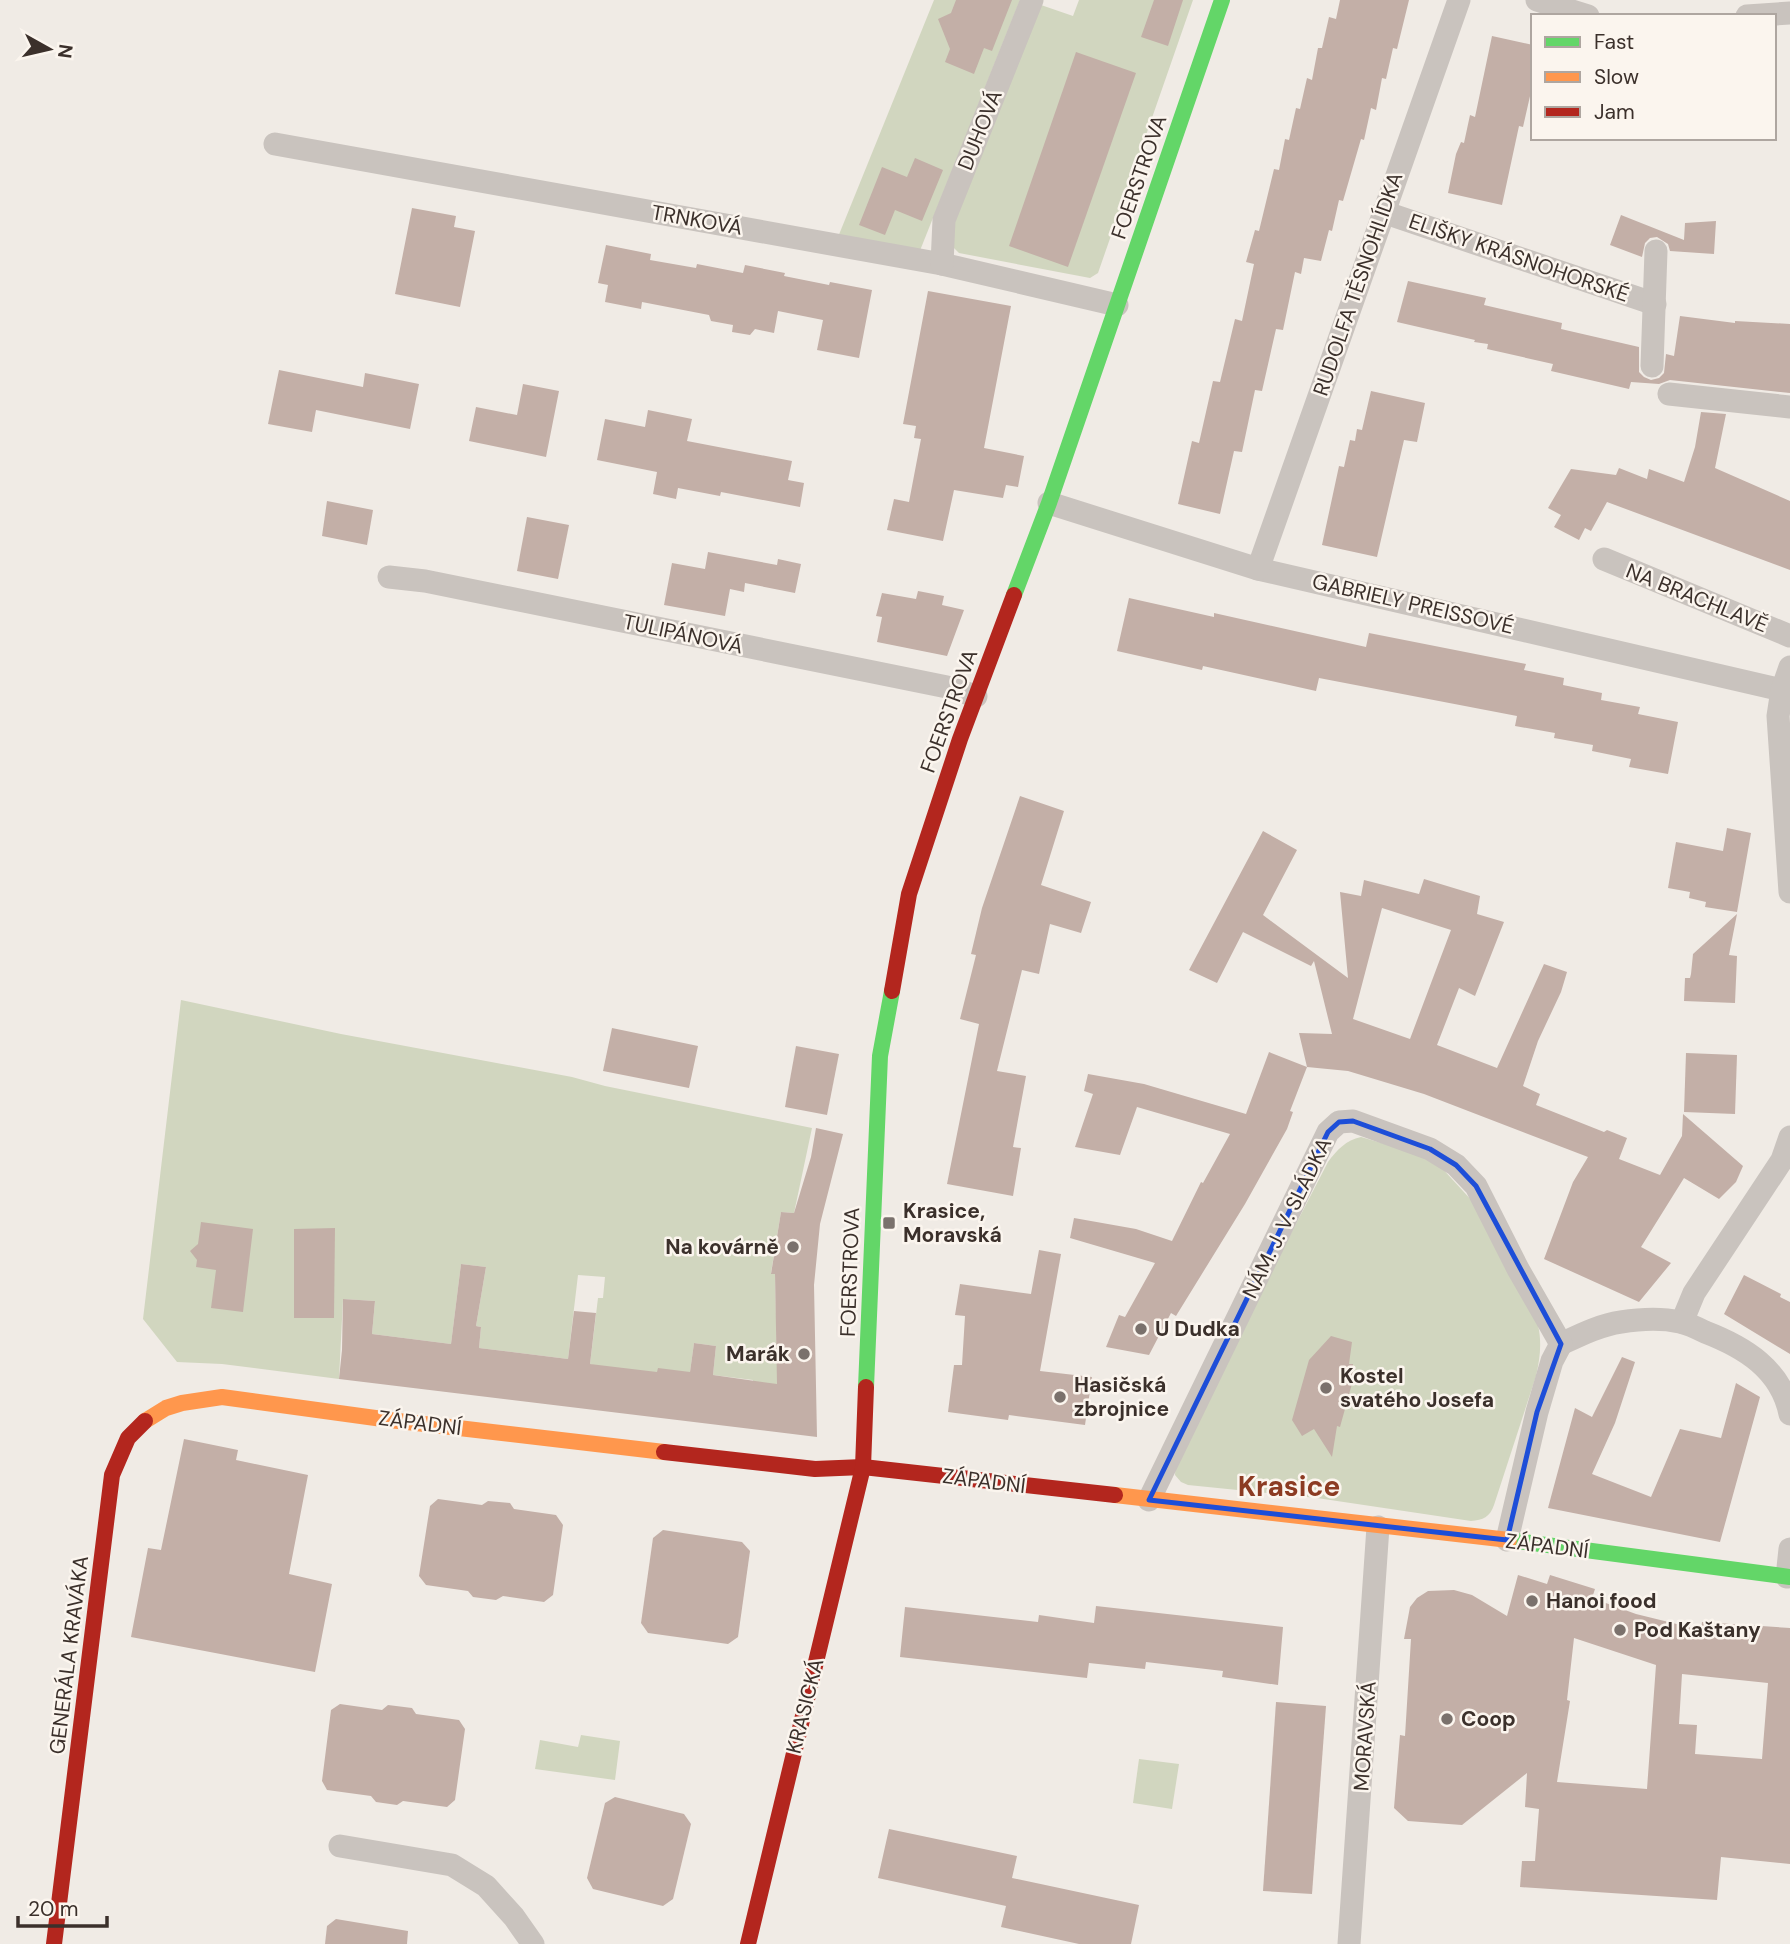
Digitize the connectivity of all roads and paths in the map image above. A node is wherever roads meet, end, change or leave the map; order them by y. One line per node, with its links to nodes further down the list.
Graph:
1 (1032, 0): 9 (street, DUHOVÁ)
2 (1222, 0): 11 (street, FOERSTROVA)
3 (1459, 0): 7 (street, RUDOLFA TĚSNOHLÍDKA)
4 (1538, 0): 5 (street)
5 (1582, 14)
6 (275, 144): 9 (street, TRNKOVÁ)
7 (1383, 212): 10 (street, ELIŠKY KRÁSNOHORSKÉ); 17 (street, RUDOLFA TĚSNOHLÍDKA)
8 (1656, 251): 10 (street, ELIŠKY KRÁSNOHORSKÉ)
9 (942, 264): 11 (street, TRNKOVÁ)
10 (1655, 304): 12 (street, ELIŠKY KRÁSNOHORSKÉ)
11 (1117, 305): 15 (street, FOERSTROVA)
12 (1653, 366)
13 (1668, 394): 14 (street)
14 (1790, 407)
15 (1049, 503): 17 (street, GABRIELY PREISSOVÉ); 22 (street, FOERSTROVA)
16 (1604, 559): 19 (street, NA BRACHLAVĚ)
17 (1258, 569): 21 (street, GABRIELY PREISSOVÉ)
18 (389, 577): 22 (street, TULIPÁNOVÁ)
19 (1790, 636)
20 (1790, 667): 21 (street)
21 (1782, 690): 23 (street)
22 (976, 696): 29 (street, FOERSTROVA)
23 (1790, 892)
24 (1790, 1137): 25 (street)
25 (1682, 1322): 26 (street); 28 (street)
26 (1561, 1344): 30 (street, NÁM. J. V. SLÁDKA); 32 (street)
27 (180, 1403): 29 (street, ZÁPADNÍ); 36 (street, GENERÁLA KRAVÁKA)
28 (1790, 1414)
29 (863, 1467): 30 (street, ZÁPADNÍ); 38 (street, KRASICKÁ)
30 (1149, 1500): 31 (street, ZÁPADNÍ)
31 (1378, 1527): 32 (street, ZÁPADNÍ); 39 (street, MORAVSKÁ)
32 (1507, 1540): 34 (street, ZÁPADNÍ)
33 (1790, 1549): 34 (street, ZÁPADNÍ)
34 (1788, 1577)
35 (340, 1846): 37 (street)
36 (54, 1944)
37 (533, 1944)
38 (747, 1944)
39 (1349, 1944)

